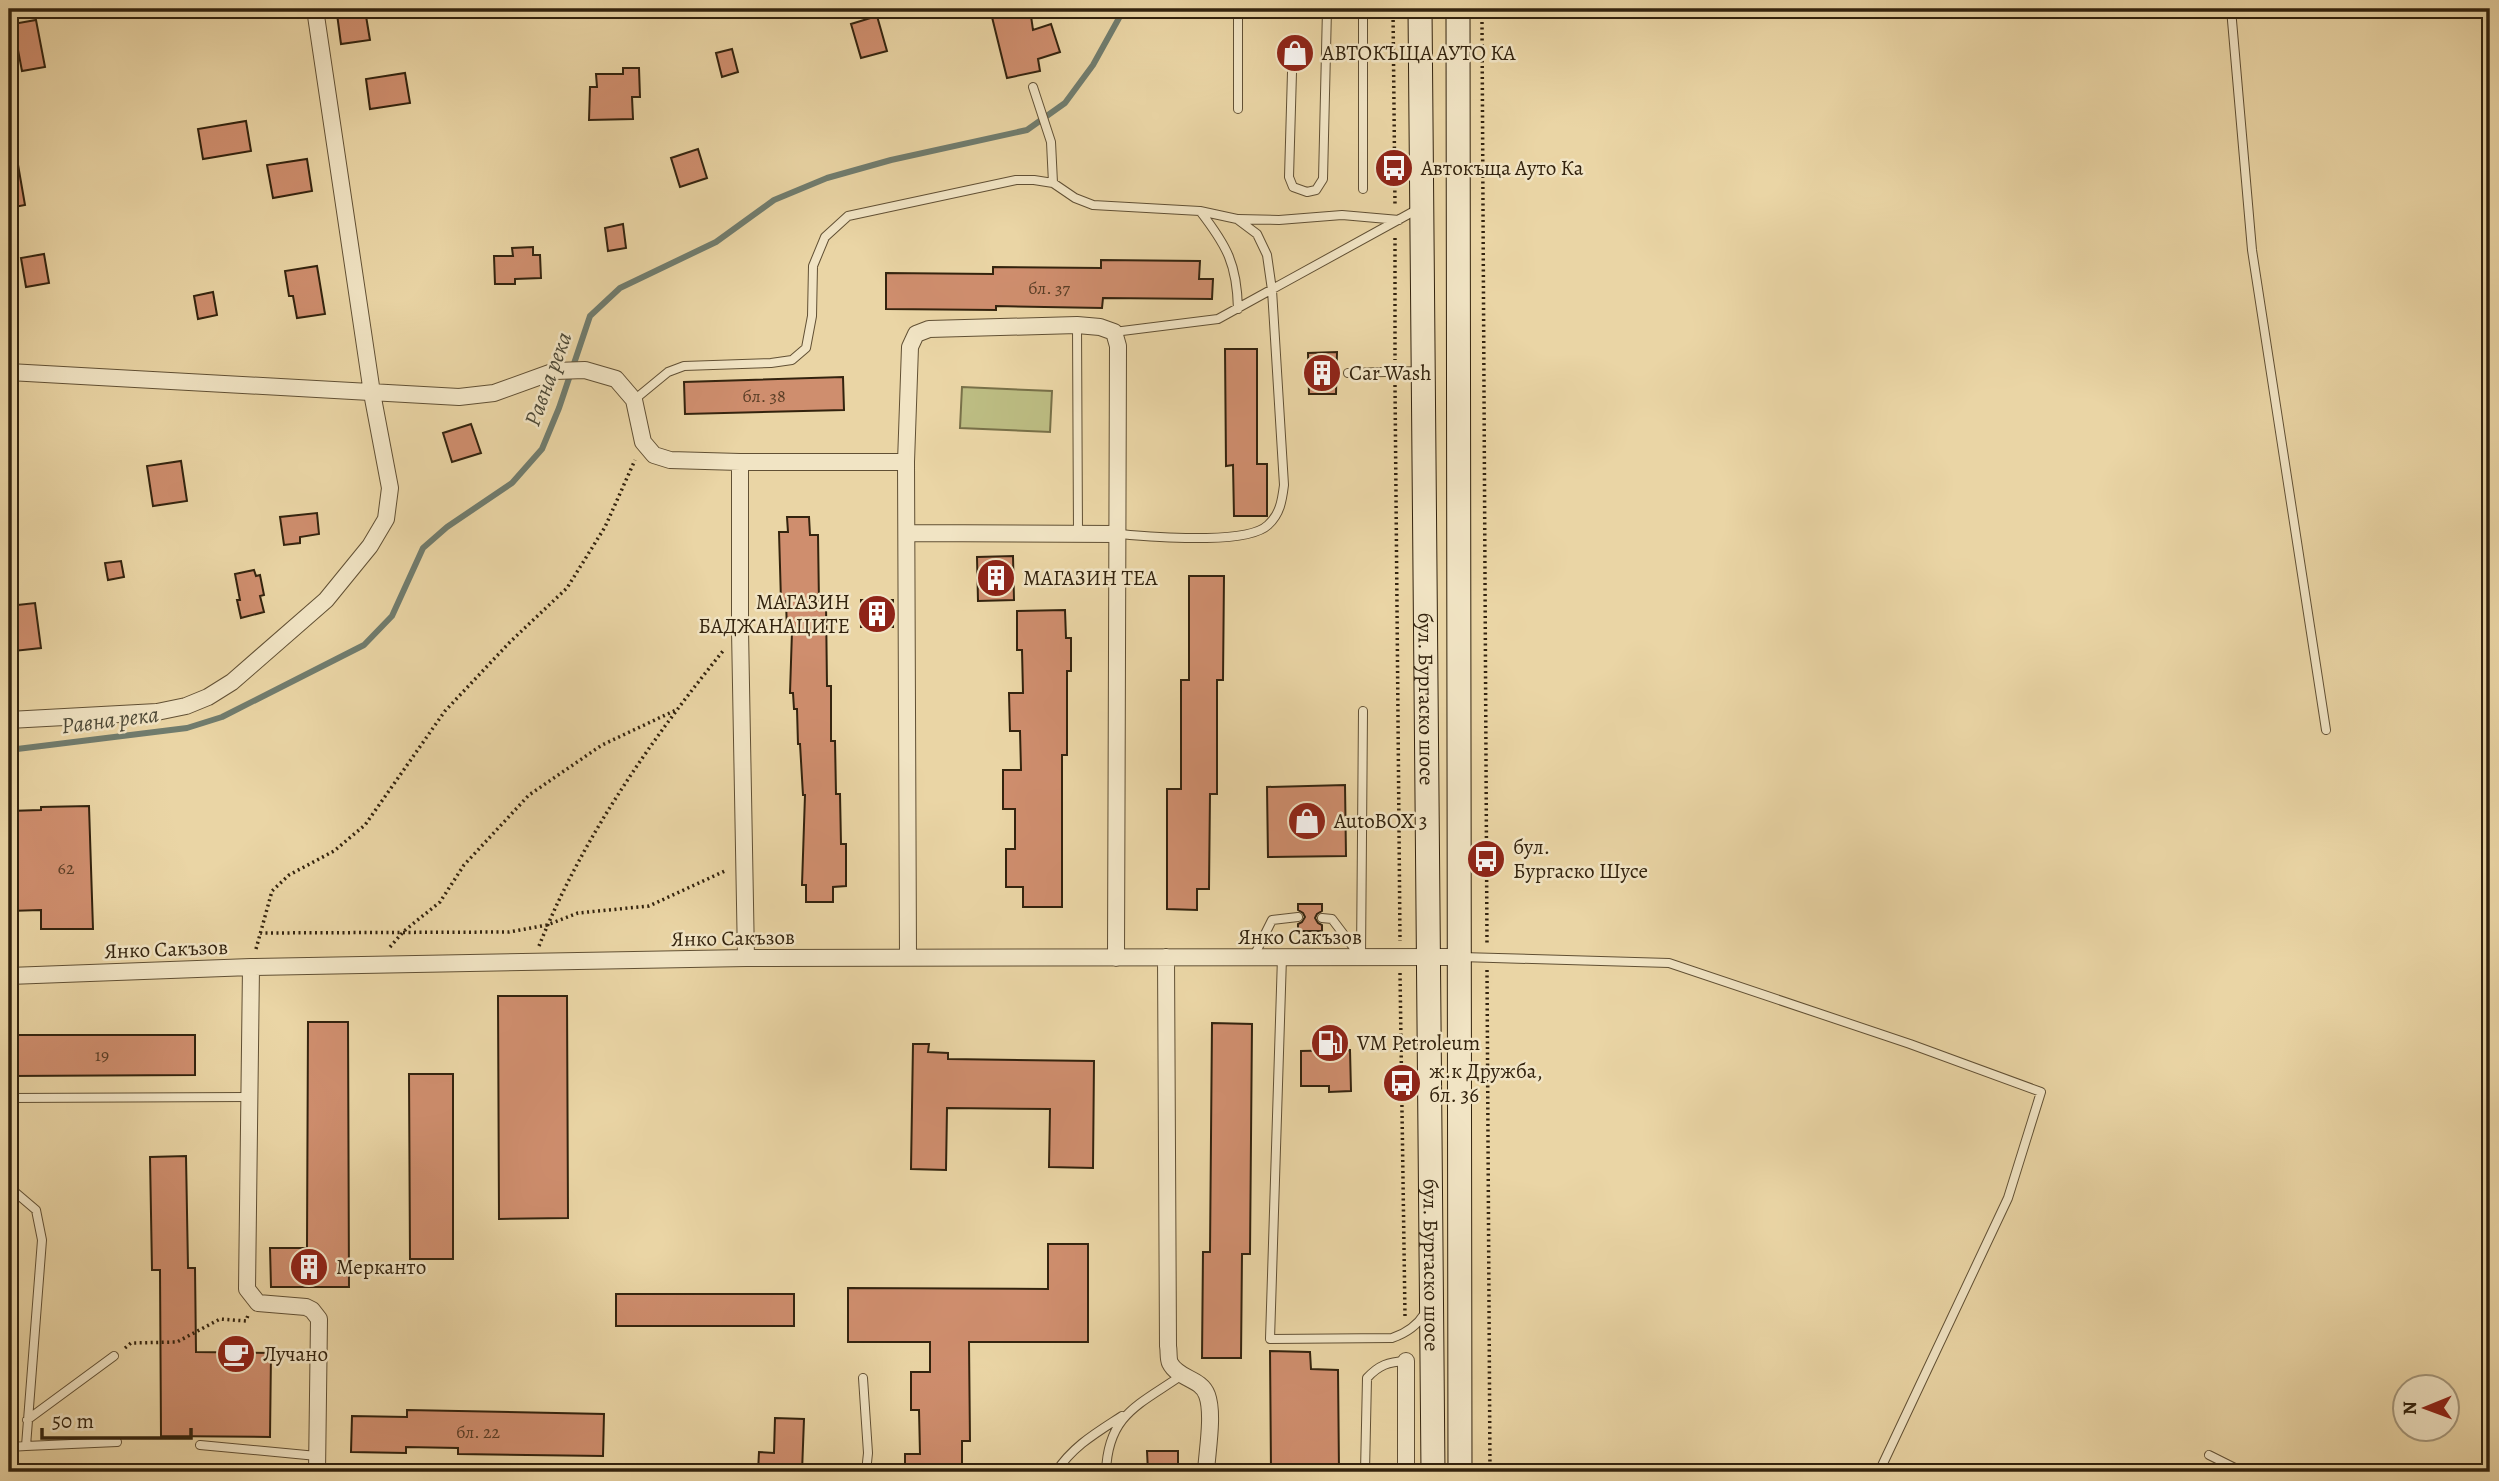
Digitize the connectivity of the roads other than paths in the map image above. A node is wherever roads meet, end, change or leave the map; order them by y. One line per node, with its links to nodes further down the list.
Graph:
1 (315, 9): 24 (street)
2 (1238, 9): 10 (lane)
3 (1326, 9): 8 (lane)
4 (1363, 9): 12 (lane)
5 (1420, 9): 13 (main road, бул. Бургаско шосе)
6 (2231, 9): 33 (lane)
7 (1469, 10): 41 (main road, бул. Бургаско шосе)
8 (1292, 72)
9 (1033, 87): 11 (lane)
10 (1238, 108)
11 (1053, 183): 14 (lane); 25 (lane)
12 (1363, 189)
13 (1422, 207): 16 (lane); 21 (main road, бул. Бургаско шосе)
14 (1200, 211): 15 (lane); 18 (lane)
15 (1237, 219): 16 (lane); 17 (lane)
16 (1396, 220): 17 (lane)
17 (1272, 290): 18 (lane); 30 (lane)
18 (1238, 309): 20 (lane)
19 (1077, 326): 20 (street); 27 (street); 29 (lane)
20 (1114, 332): 30 (street)
21 (1423, 371): 23 (lane); 40 (main road, бул. Бургаско шосе)
22 (9, 372): 24 (street)
23 (1348, 373)
24 (372, 393): 25 (street); 32 (street)
25 (634, 400): 26 (street)
26 (740, 462): 27 (street); 42 (street)
27 (906, 462): 28 (street)
28 (908, 533): 29 (street); 36 (street)
29 (1078, 533): 30 (street)
30 (1116, 534): 43 (street)
31 (1363, 712): 44 (lane)
32 (9, 720)
33 (2326, 730)
34 (1298, 918): 38 (lane)
35 (1322, 918): 44 (lane)
36 (908, 957): 42 (street, Янко Сакъзов); 43 (street, Янко Сакъзов)
37 (1166, 957): 38 (street, Янко Сакъзов); 43 (street, Янко Сакъзов); 53 (street)
38 (1253, 957): 39 (street, Янко Сакъзов)
39 (1282, 957): 44 (street, Янко Сакъзов); 50 (lane)
40 (1429, 957): 41 (street, Янко Сакъзов); 44 (street, Янко Сакъзов); 50 (main road, бул. Бургаско шосе)
41 (1458, 957): 70 (main road, бул. Бургаско шосе); 71 (lane)
42 (746, 958): 45 (street, Янко Сакъзов)
43 (1116, 958)
44 (1362, 958)
45 (251, 967): 46 (street, Янко Сакъзов); 47 (street)
46 (9, 976)
47 (248, 1097): 48 (lane); 62 (street)
48 (9, 1098)
49 (9, 1187): 56 (lane)
50 (1433, 1290): 69 (main road, бул. Бургаско шосе)
51 (114, 1356): 56 (lane)
52 (1406, 1361): 67 (lane); 68 (street)
53 (1182, 1375): 55 (lane); 66 (street)
54 (863, 1378): 63 (lane)
55 (1129, 1412): 64 (lane); 65 (lane)
56 (27, 1420): 59 (lane)
57 (117, 1442): 59 (lane)
58 (200, 1445): 62 (lane)
59 (26, 1446): 60 (lane)
60 (9, 1447)
61 (2209, 1455): 72 (lane)
62 (317, 1464)
63 (866, 1472)
64 (1056, 1472)
65 (1106, 1472)
66 (1206, 1472)
67 (1365, 1472)
68 (1406, 1472)
69 (1433, 1472)
70 (1460, 1472)
71 (1879, 1472)
72 (2243, 1472)

